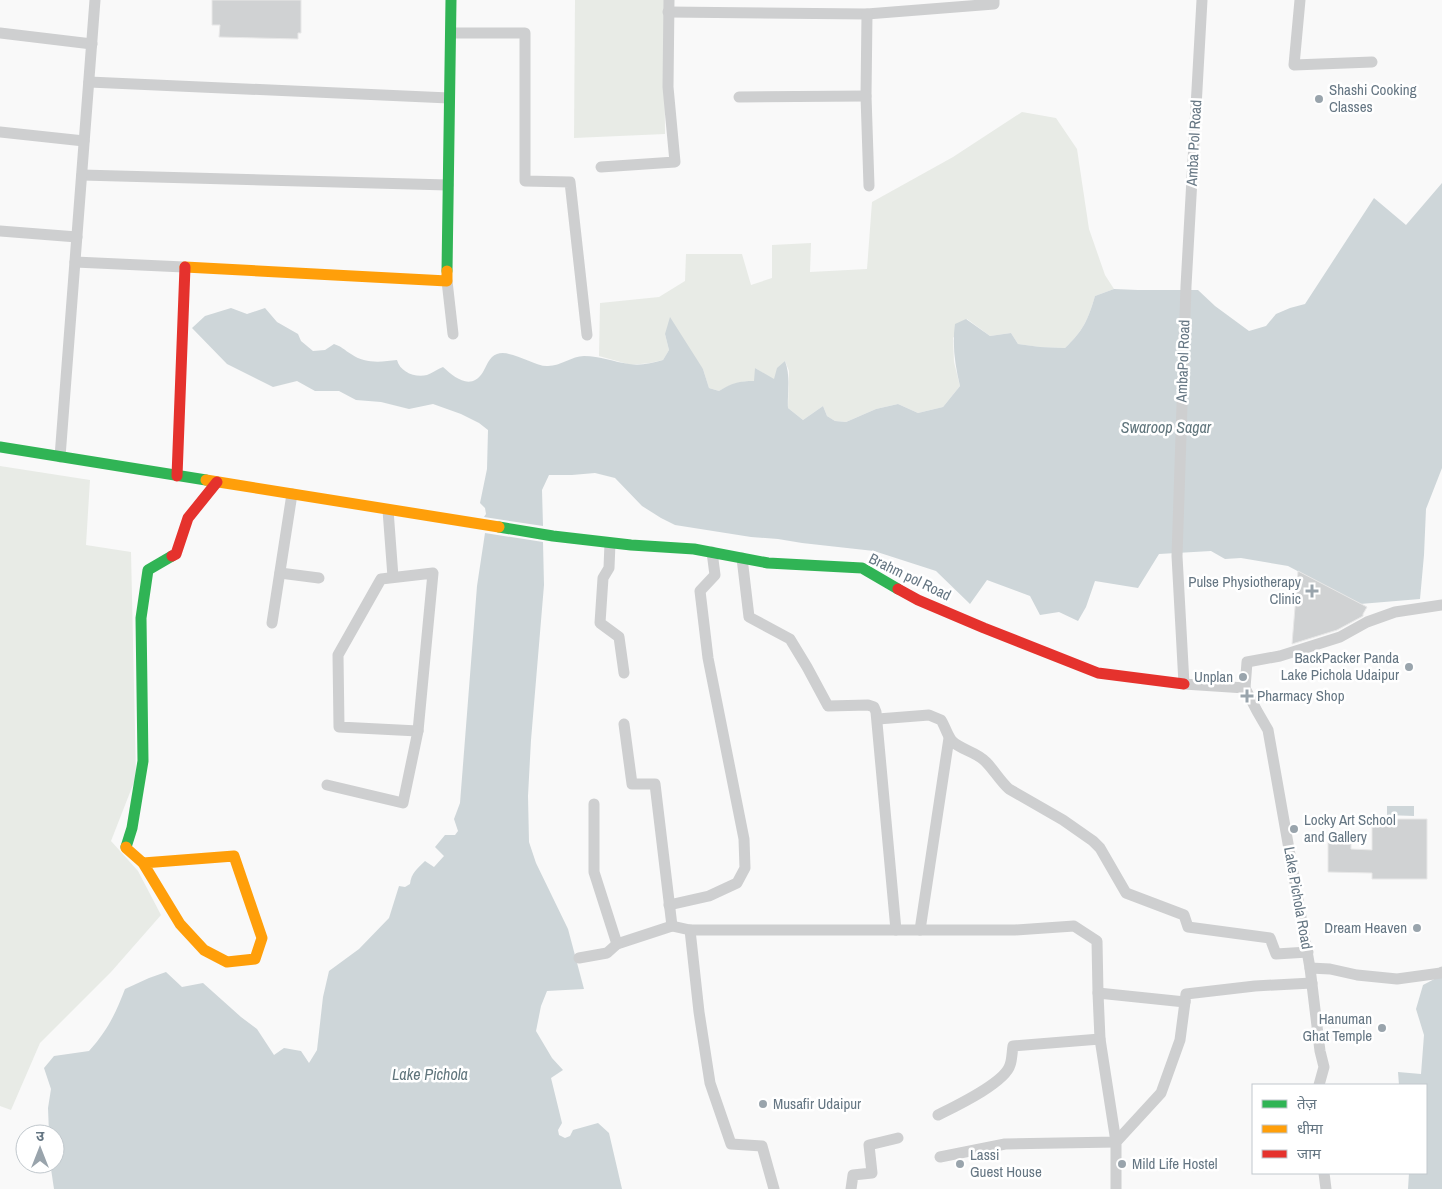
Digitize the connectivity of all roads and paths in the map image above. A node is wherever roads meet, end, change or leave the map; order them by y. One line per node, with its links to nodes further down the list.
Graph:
1 (95, 0): 11 (street)
2 (451, 0): 10 (street)
3 (669, 0): 7 (street)
4 (994, 0): 8 (street)
5 (1202, 0): 28 (street, Amba Pol Road)
6 (1300, 0): 12 (street)
7 (668, 12): 8 (street); 19 (street)
8 (868, 14): 14 (street)
9 (0, 33): 11 (street)
10 (450, 33): 16 (street); 30 (street)
11 (92, 44): 13 (street)
12 (1372, 62)
13 (89, 82): 16 (street); 18 (street)
14 (866, 96): 15 (street); 22 (street)
15 (739, 97)
16 (450, 98): 21 (street)
17 (0, 132): 18 (street)
18 (84, 141): 20 (street)
19 (601, 167)
20 (82, 175): 21 (street); 24 (street)
21 (448, 185): 27 (street)
22 (869, 186)
23 (0, 231): 24 (street)
24 (77, 237): 25 (street)
25 (75, 262): 26 (street); 32 (street)
26 (184, 267): 27 (street); 33 (street)
27 (447, 281): 29 (street)
28 (1186, 286): 46 (street, AmbaPol Road)
29 (454, 334)
30 (587, 336)
31 (0, 447): 32 (street, Brahm pol Road)
32 (60, 457): 33 (street, Brahm pol Road)
33 (177, 476): 34 (street, Brahm pol Road)
34 (217, 482): 35 (street, Brahm pol Road); 54 (street)
35 (292, 494): 36 (street, Brahm pol Road); 40 (street)
36 (388, 510): 37 (street, Brahm pol Road); 41 (street)
37 (610, 543): 38 (street, Brahm pol Road); 45 (street)
38 (712, 552): 39 (street, Brahm pol Road); 55 (street)
39 (742, 558): 46 (street, Brahm pol Road); 48 (street)
40 (280, 573): 42 (street); 44 (street)
41 (393, 577): 50 (street); 50 (street)
42 (319, 578)
43 (1442, 605): 47 (street)
44 (272, 623)
45 (624, 673)
46 (1184, 684): 47 (street)
47 (1245, 688): 61 (street, Lake Pichola Road)
48 (878, 718): 51 (street); 58 (street)
49 (624, 724): 55 (street)
50 (418, 731): 52 (street)
51 (949, 738): 59 (street); 61 (street)
52 (327, 785)
53 (594, 804): 60 (street)
54 (143, 863): 54 (street)
55 (669, 905): 56 (street)
56 (672, 926): 57 (street); 60 (street)
57 (690, 930): 58 (street); 75 (street)
58 (896, 930): 59 (street)
59 (920, 930): 66 (street)
60 (617, 944): 62 (street)
61 (1308, 952): 63 (street, Lake Pichola Road)
62 (578, 958)
63 (1310, 968): 64 (street); 65 (street, Lake Pichola Road)
64 (1442, 972)
65 (1312, 982): 67 (street); 69 (street, Lake Pichola Road)
66 (1098, 993): 67 (street); 68 (street)
67 (1185, 1002): 72 (street)
68 (1100, 1038): 70 (street); 72 (street)
69 (1319, 1084)
70 (938, 1115)
71 (898, 1138): 76 (street)
72 (1116, 1142): 73 (street); 77 (street)
73 (940, 1157)
74 (1324, 1174): 78 (street)
75 (774, 1189)
76 (851, 1189)
77 (1116, 1189)
78 (1326, 1189)

